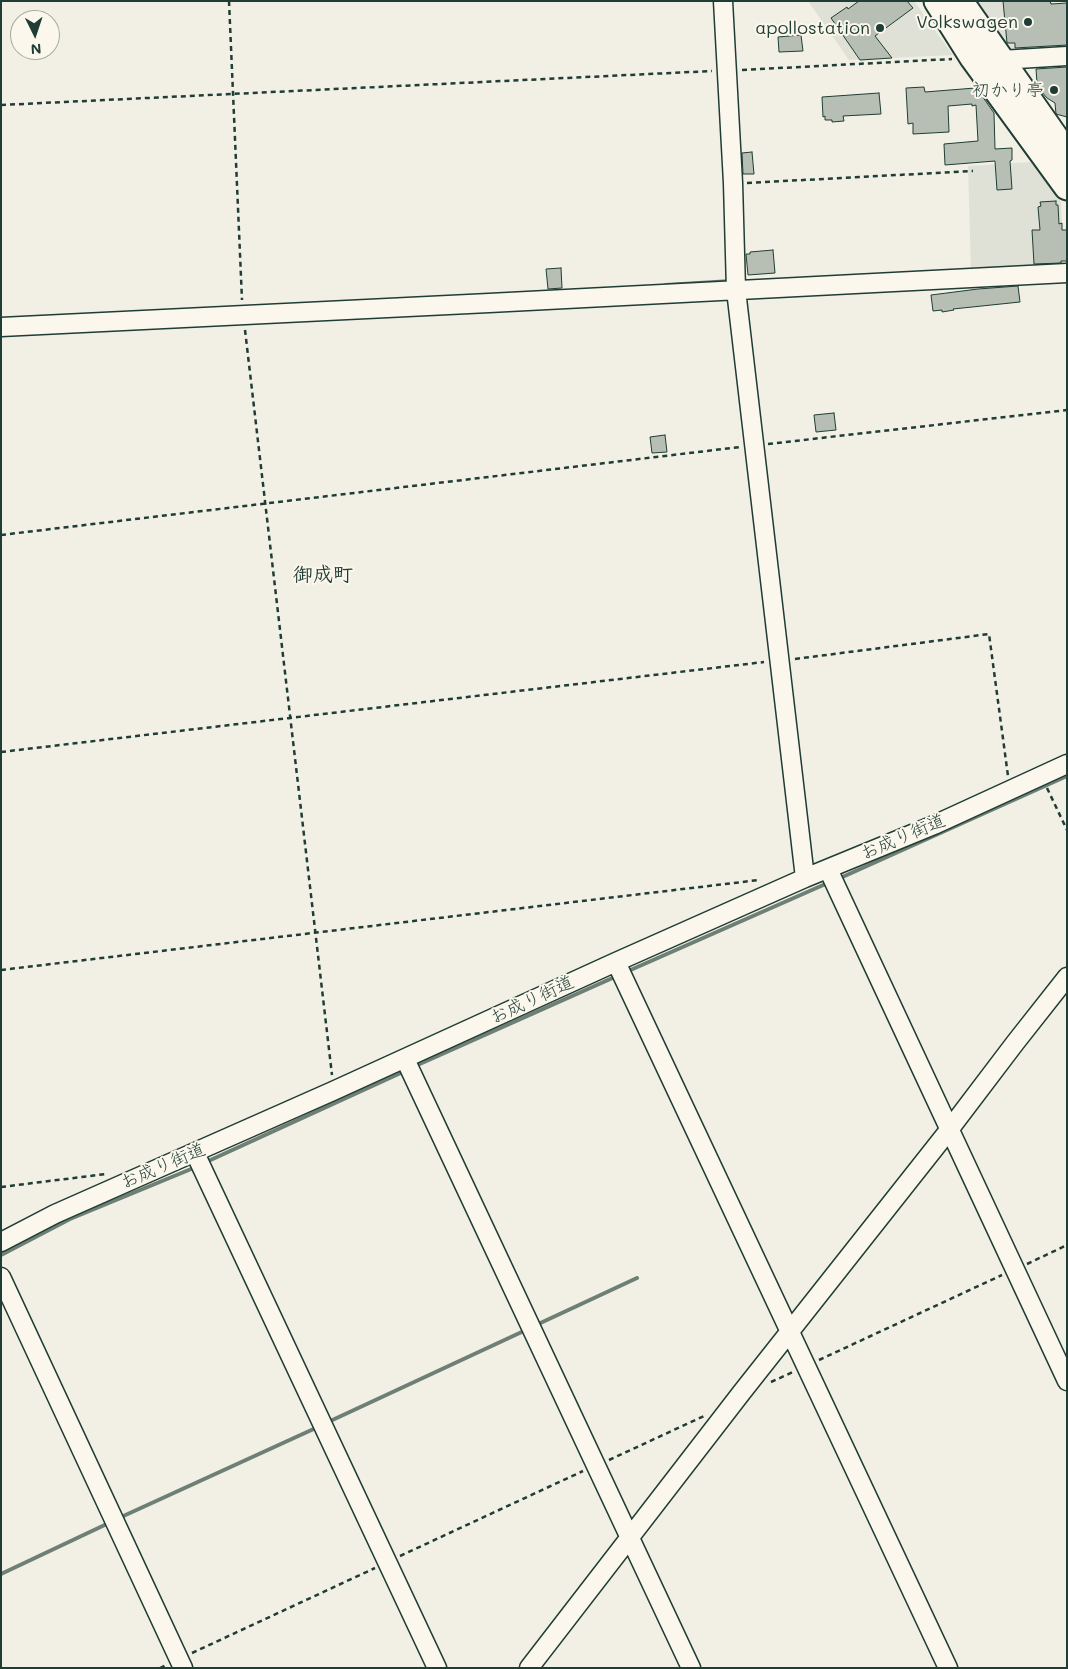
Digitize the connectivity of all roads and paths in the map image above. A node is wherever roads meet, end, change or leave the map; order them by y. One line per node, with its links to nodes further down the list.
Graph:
1 (228, 1): 9 (path)
2 (723, 1): 8 (street)
3 (936, 1): 6 (highway)
4 (960, 1): 7 (highway)
5 (1067, 56): 7 (street)
6 (973, 58): 8 (path); 14 (highway)
7 (1001, 60): 11 (highway)
8 (727, 70): 9 (path); 13 (street)
9 (233, 94): 10 (path); 17 (path)
10 (1, 105)
11 (1067, 154)
12 (973, 171): 13 (path)
13 (733, 183): 16 (street)
14 (1067, 187)
15 (1067, 273): 16 (street)
16 (736, 290): 17 (street); 20 (street)
17 (243, 315): 18 (street); 21 (path)
18 (1, 327)
19 (1067, 410): 20 (path)
20 (754, 446): 21 (path); 23 (street)
21 (264, 504): 22 (path); 24 (path)
22 (1, 535)
23 (779, 660): 24 (path); 28 (path); 31 (street)
24 (290, 718): 25 (path); 33 (path)
25 (1, 752)
26 (1067, 764): 27 (street, お成り街道)
27 (1041, 776): 28 (street, お成り街道); 29 (path)
28 (1009, 790): 30 (street, お成り街道)
29 (1067, 830)
30 (828, 869): 31 (street, お成り街道); 39 (street)
31 (805, 878): 32 (street, お成り街道)
32 (784, 888): 33 (path); 34 (street, お成り街道)
33 (315, 933): 35 (path); 38 (path)
34 (616, 962): 37 (street, お成り街道); 47 (street)
35 (1, 970)
36 (1067, 977): 39 (street)
37 (405, 1059): 38 (street, お成り街道); 52 (street)
38 (334, 1091): 40 (street, お成り街道)
39 (949, 1130): 45 (street); 47 (street)
40 (195, 1153): 41 (street, お成り街道); 54 (street)
41 (130, 1180): 42 (path); 43 (street, お成り街道)
42 (1, 1187)
43 (1, 1242)
44 (1067, 1245): 45 (path)
45 (1014, 1270): 48 (path); 49 (street)
46 (1, 1278): 55 (street)
47 (790, 1332): 48 (street); 50 (street)
48 (806, 1366): 50 (path); 60 (street)
49 (1067, 1380)
50 (742, 1392): 51 (street)
51 (731, 1407): 52 (path); 53 (street)
52 (597, 1465): 53 (street); 54 (path)
53 (630, 1536): 58 (street); 59 (street)
54 (387, 1562): 55 (path); 57 (street)
55 (181, 1663): 56 (path)
56 (160, 1668)
57 (437, 1668)
58 (529, 1668)
59 (691, 1668)
60 (948, 1668)

